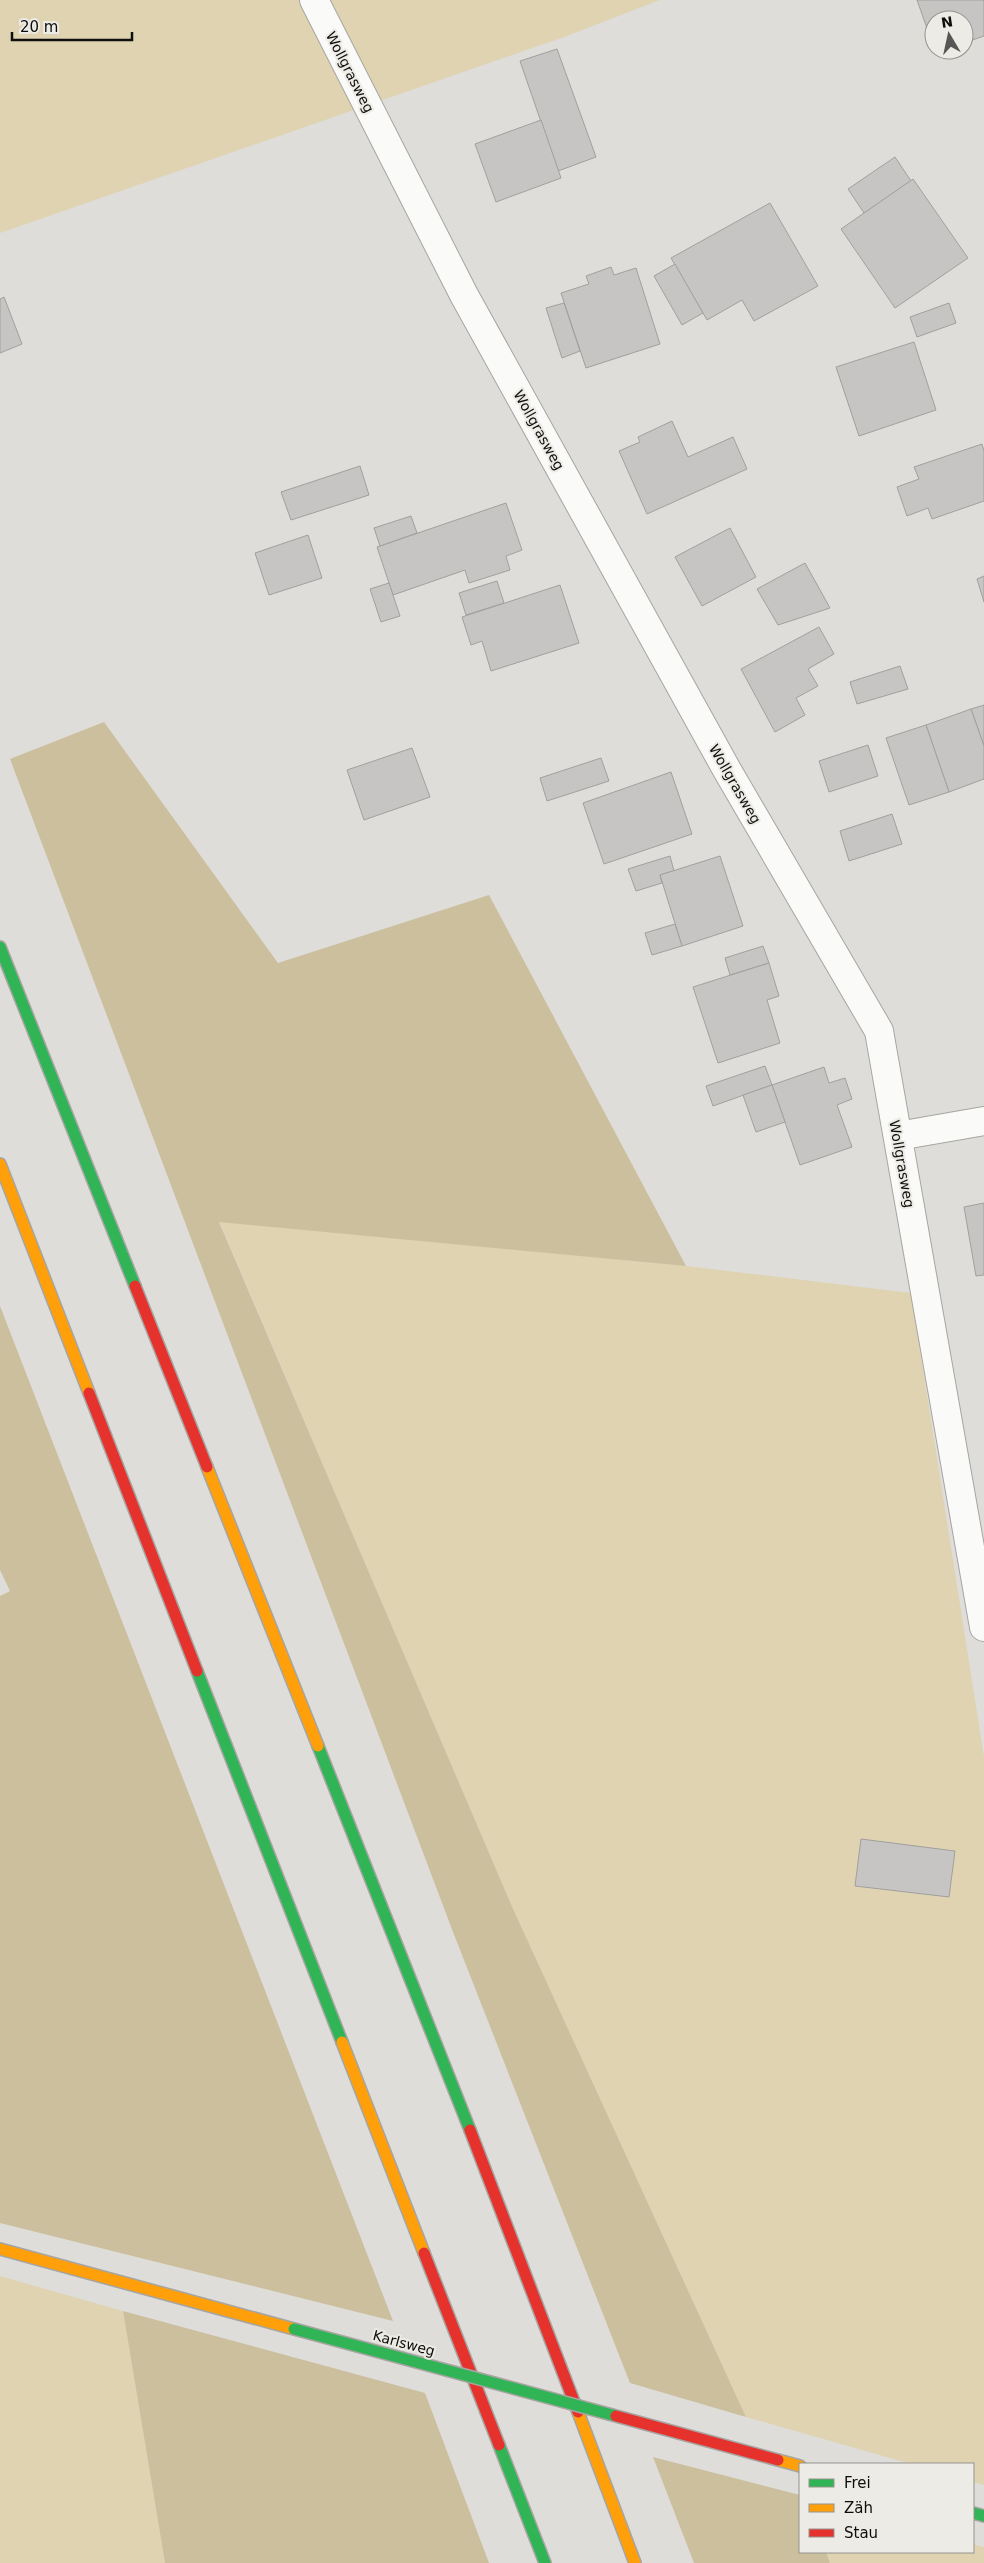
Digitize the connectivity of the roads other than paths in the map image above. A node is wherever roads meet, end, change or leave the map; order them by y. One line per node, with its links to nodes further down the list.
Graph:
1 (314, 0): 4 (street, Wollgrasweg)
2 (0, 947): 10 (main road)
3 (984, 1121): 4 (street)
4 (898, 1136): 6 (street, Wollgrasweg)
5 (0, 1164): 9 (main road)
6 (984, 1627)
7 (0, 2249): 8 (main road, Karlsweg, bridge)
8 (799, 2466)
9 (545, 2563)
10 (635, 2563)

